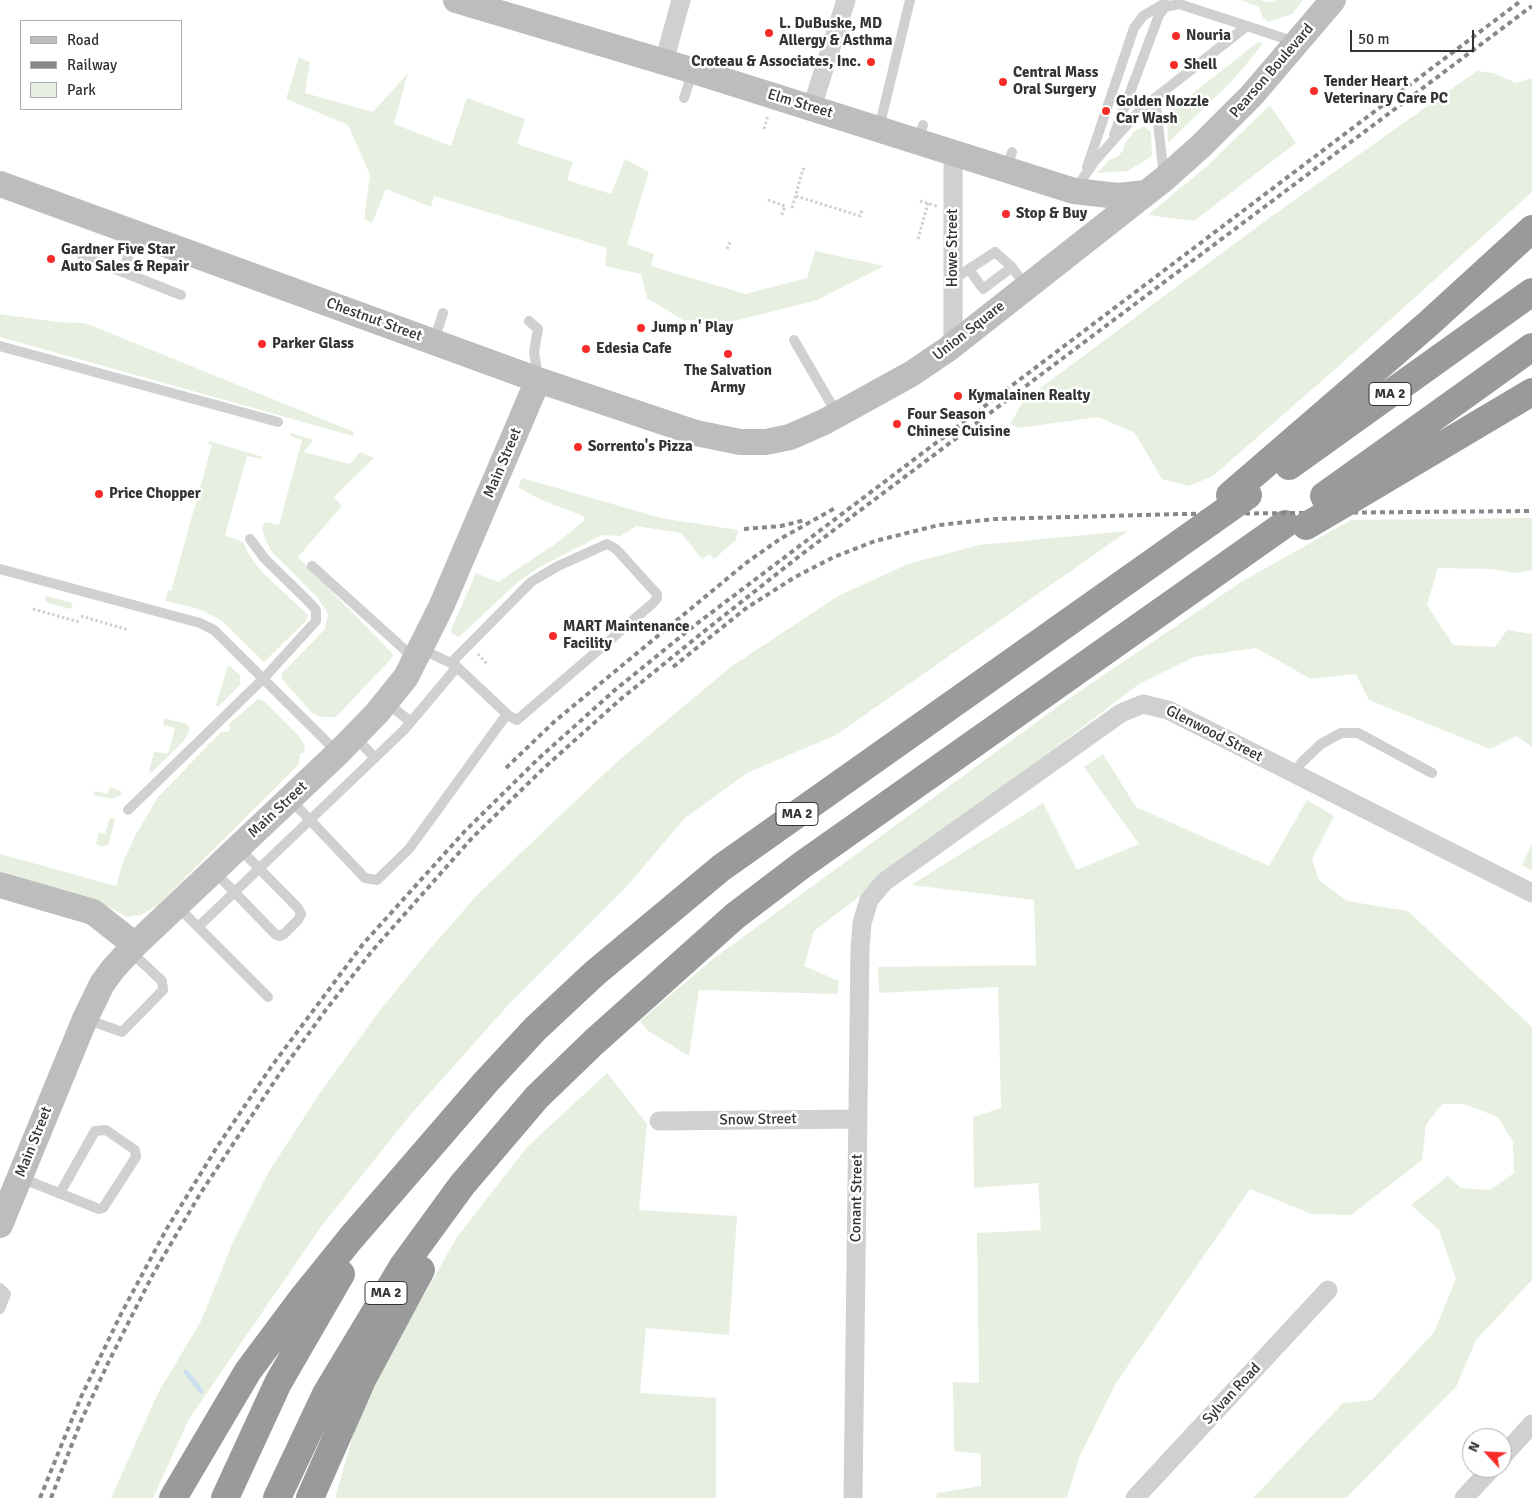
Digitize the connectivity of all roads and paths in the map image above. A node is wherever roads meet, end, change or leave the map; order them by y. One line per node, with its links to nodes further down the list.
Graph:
1 (460, 0): 9 (main road, Elm Street)
2 (680, 0): 9 (street)
3 (846, 0): 13 (street)
4 (910, 0): 16 (lane)
5 (1330, 1): 8 (main road, Pearson Boulevard)
6 (1179, 4): 7 (lane); 17 (lane); 20 (lane)
7 (1247, 26): 8 (lane); 12 (lane)
8 (1297, 43): 22 (main road, Pearson Boulevard)
9 (664, 62): 10 (main road, Elm Street)
10 (693, 70): 11 (lane); 13 (main road, Elm Street)
11 (684, 98)
12 (1155, 98): 17 (lane); 22 (lane)
13 (812, 107): 16 (main road, Elm Street)
14 (770, 112): 15 (path)
15 (764, 129)
16 (878, 129): 18 (main road, Elm Street)
17 (1110, 143): 20 (lane)
18 (953, 153): 20 (main road, Elm Street); 38 (street, Howe Street)
19 (805, 170): 23 (path)
20 (1080, 183): 22 (main road, Elm Street)
21 (0, 184): 32 (main road, Chestnut Street)
22 (1155, 186): 39 (main road, Union Square)
23 (796, 196): 27 (path); 29 (path)
24 (768, 200): 30 (path)
25 (920, 201): 26 (path)
26 (928, 203): 28 (path); 33 (path)
27 (792, 208)
28 (944, 208)
29 (862, 210)
30 (781, 217)
31 (1532, 229): 54 (highway)
32 (137, 234): 37 (lane); 45 (main road, Chestnut Street)
33 (918, 239)
34 (730, 242): 35 (path)
35 (727, 249)
36 (82, 256): 37 (lane)
37 (122, 272): 41 (lane)
38 (961, 274): 39 (lane); 39 (lane); 46 (street, Howe Street)
39 (1019, 277): 46 (main road, Union Square)
40 (1532, 292): 54 (highway, MA 2)
41 (181, 296)
42 (444, 313): 45 (lane)
43 (529, 321): 49 (lane)
44 (794, 340): 51 (lane)
45 (433, 342): 49 (main road, Chestnut Street)
46 (954, 344): 51 (main road, Union Square)
47 (0, 346): 52 (lane)
48 (1532, 347): 55 (highway, MA 2)
49 (538, 380): 53 (main road, Chestnut Street); 64 (main road, Main Street)
50 (1532, 392): 55 (highway, bridge)
51 (837, 415): 53 (main road, Union Square)
52 (278, 422)
53 (752, 443)
54 (1239, 495): 93 (highway, MA 2, bridge)
55 (1296, 525): 90 (highway, MA 2)
56 (250, 539): 67 (lane)
57 (312, 566): 64 (lane)
58 (0, 569): 67 (lane)
59 (33, 609): 61 (path)
60 (81, 616): 62 (path)
61 (79, 622)
62 (129, 630)
63 (478, 653): 65 (path)
64 (418, 654): 66 (lane); 68 (main road, Main Street)
65 (487, 664)
66 (454, 665): 69 (lane); 69 (lane); 70 (lane)
67 (264, 678): 71 (lane); 76 (lane)
68 (386, 702): 70 (lane); 71 (main road, Main Street)
69 (506, 714): 77 (lane)
70 (411, 722): 72 (lane)
71 (346, 745): 72 (lane); 75 (main road, Main Street)
72 (375, 758): 77 (lane)
73 (1432, 773): 74 (lane)
74 (1293, 774): 83 (street, Glenwood Street); 84 (street, Glenwood Street)
75 (290, 798): 77 (lane); 78 (main road, Main Street)
76 (128, 810)
77 (310, 820): 79 (lane)
78 (238, 847): 79 (lane); 80 (main road, Main Street)
79 (259, 868): 82 (lane); 82 (lane)
80 (214, 871): 82 (lane); 85 (main road, Main Street)
81 (0, 885): 87 (main road)
82 (234, 892): 86 (lane)
83 (1532, 892)
84 (869, 900): 91 (street, Conant Street)
85 (177, 906): 86 (lane); 87 (main road, Main Street)
86 (198, 927): 88 (lane)
87 (132, 947): 89 (main road, Main Street); 89 (lane)
88 (268, 997)
89 (85, 1019): 94 (main road, Main Street)
90 (527, 1109): 105 (highway, MA 2); 106 (highway)
91 (858, 1119): 92 (street, Snow Street); 107 (street, Conant Street)
92 (658, 1121)
93 (425, 1154): 103 (highway); 104 (highway, MA 2)
94 (20, 1178): 95 (lane); 96 (main road, Main Street)
95 (60, 1193): 95 (lane)
96 (0, 1225)
97 (0, 1288): 99 (lane)
98 (1328, 1290): 108 (street, Sylvan Road)
99 (0, 1309)
100 (1532, 1424): 101 (street)
101 (1512, 1446)
102 (1483, 1478): 109 (street)
103 (173, 1498)
104 (225, 1498)
105 (277, 1498)
106 (310, 1498)
107 (853, 1498)
108 (1135, 1498)
109 (1464, 1498)

